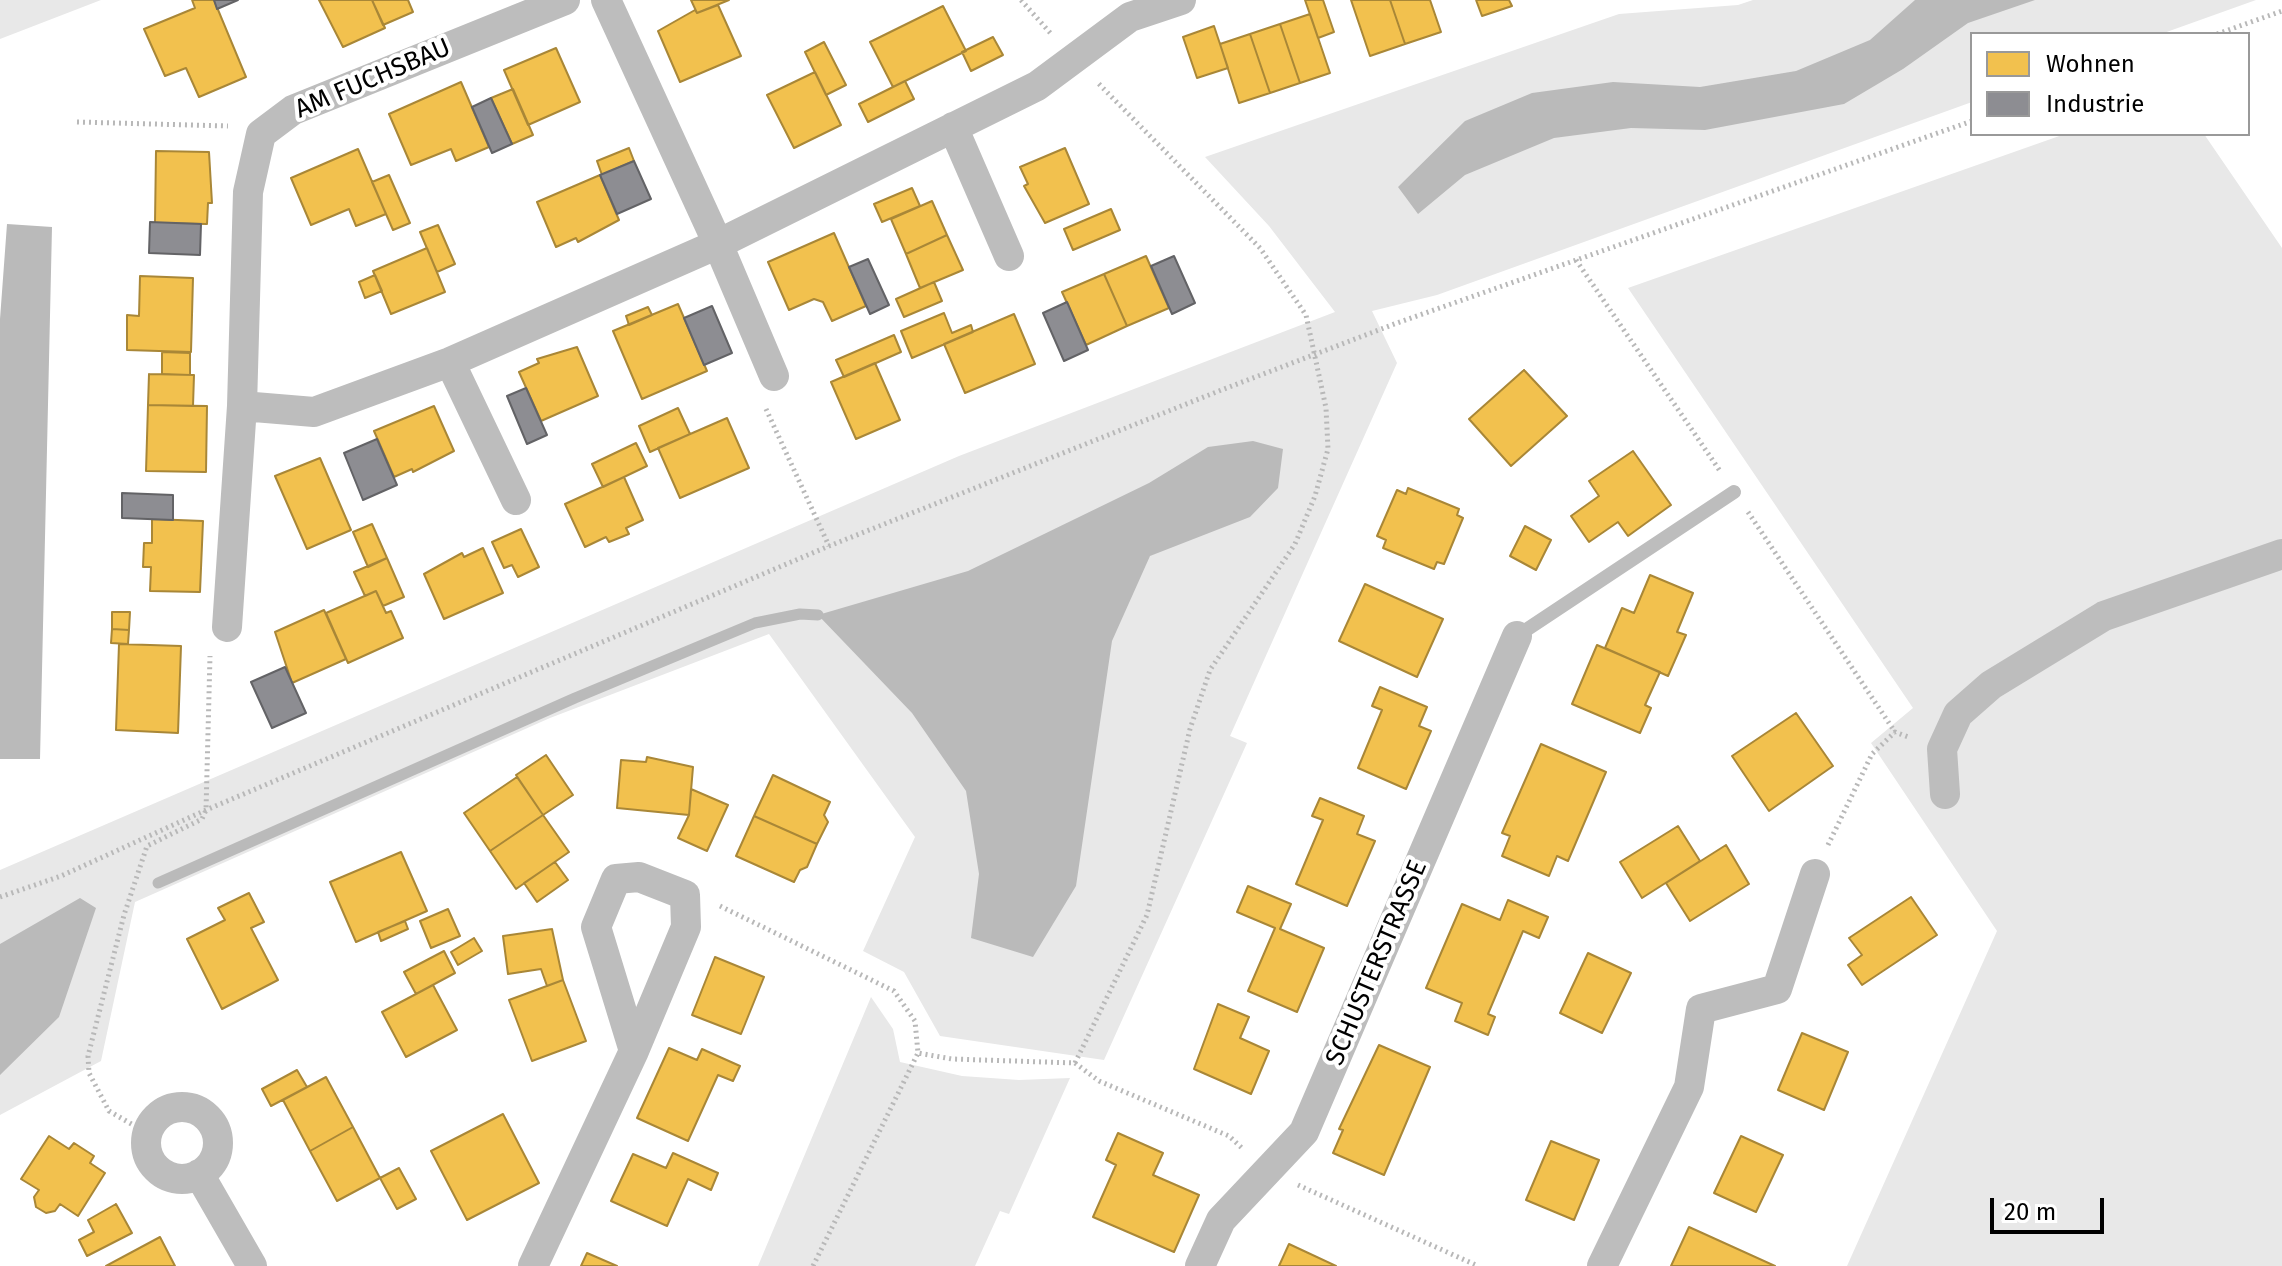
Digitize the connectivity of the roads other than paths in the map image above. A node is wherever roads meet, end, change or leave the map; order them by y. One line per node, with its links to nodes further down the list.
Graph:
1 (565, 0): 9 (street, AM FUCHSBAU)
2 (606, 0): 5 (street)
3 (1181, 0): 4 (street)
4 (953, 127): 5 (street); 6 (street)
5 (718, 244): 7 (street); 8 (street)
6 (1009, 256)
7 (450, 362): 9 (street); 11 (street)
8 (774, 376)
9 (242, 406): 13 (street)
10 (1734, 492): 14 (lane)
11 (516, 500)
12 (2282, 554): 15 (street)
13 (227, 627)
14 (1517, 636): 21 (street, SCHUSTERSTRASSE)
15 (1945, 794)
16 (1815, 874): 22 (street)
17 (634, 1051): 17 (street); 20 (street)
18 (199, 1174): 18 (street); 19 (street)
19 (252, 1266)
20 (533, 1266)
21 (1200, 1266)
22 (1602, 1266)

